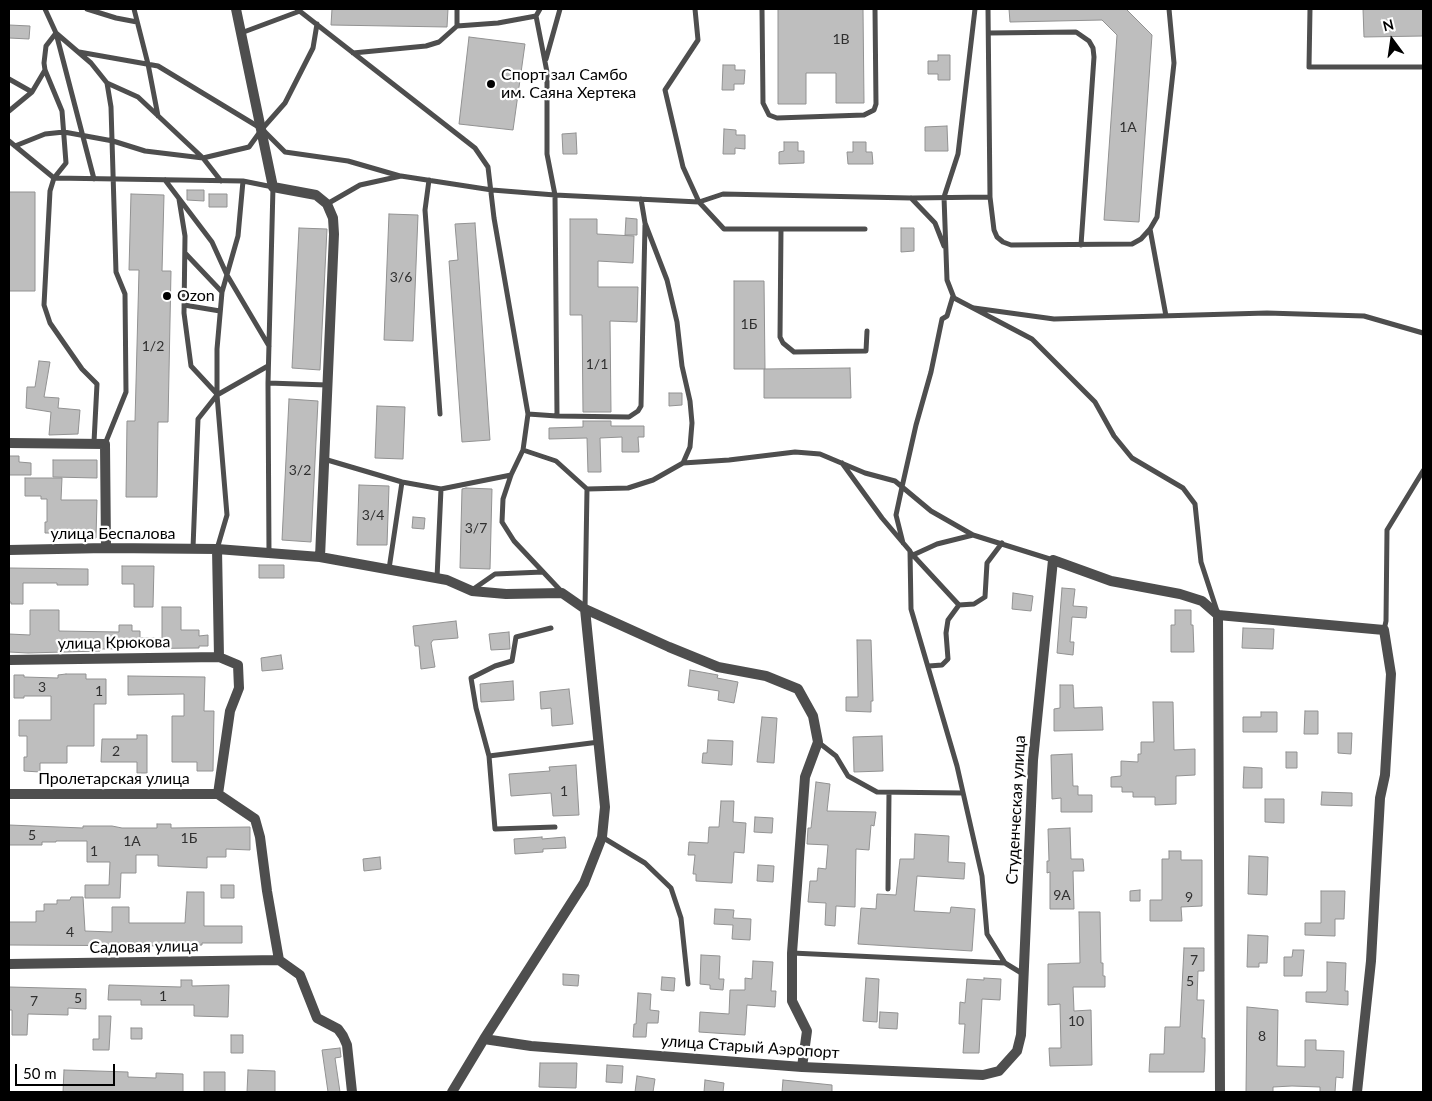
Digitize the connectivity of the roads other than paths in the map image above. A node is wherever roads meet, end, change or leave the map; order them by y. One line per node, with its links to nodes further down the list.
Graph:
1 (45, 9): 20 (lane)
2 (87, 9): 17 (lane)
3 (134, 9): 17 (lane)
4 (236, 9): 21 (street)
5 (457, 9): 19 (lane)
6 (540, 9): 16 (lane)
7 (560, 9): 25 (lane)
8 (695, 9): 57 (lane)
9 (762, 9): 10 (lane)
10 (875, 9)
11 (975, 9): 52 (lane)
12 (988, 9): 22 (lane)
13 (1169, 9): 62 (lane)
14 (1310, 9): 27 (lane)
15 (299, 10): 18 (lane); 21 (lane)
16 (536, 16): 19 (lane); 25 (lane)
17 (137, 22): 26 (lane)
18 (317, 24): 24 (lane); 34 (lane)
19 (457, 26): 24 (lane)
20 (56, 33): 23 (lane); 28 (lane); 36 (lane)
21 (241, 33): 34 (street)
22 (989, 33): 53 (lane); 63 (lane)
23 (79, 52): 26 (lane); 30 (lane)
24 (353, 53): 50 (lane)
25 (545, 62): 51 (lane)
26 (148, 64): 33 (lane); 34 (lane)
27 (1423, 67)
28 (45, 70): 31 (lane); 35 (lane)
29 (9, 79): 31 (lane)
30 (107, 83): 33 (lane); 38 (lane)
31 (32, 92): 32 (lane)
32 (9, 111)
33 (158, 117): 40 (lane)
34 (262, 129): 40 (lane); 41 (lane); 49 (street)
35 (64, 132): 36 (lane); 39 (lane); 42 (lane)
36 (83, 136): 38 (lane); 43 (lane)
37 (9, 141): 39 (lane)
38 (113, 141): 40 (lane); 44 (lane)
39 (15, 146): 42 (lane)
40 (204, 158): 47 (lane)
41 (401, 176): 46 (lane); 58 (lane)
42 (54, 178): 43 (lane); 83 (lane)
43 (94, 179): 44 (lane)
44 (114, 179): 45 (lane); 85 (lane)
45 (165, 180): 47 (lane); 54 (lane)
46 (429, 180): 50 (lane); 80 (lane)
47 (221, 181): 48 (lane)
48 (243, 181): 49 (lane); 66 (lane)
49 (273, 187): 58 (street); 75 (lane)
50 (492, 190): 51 (lane); 81 (lane)
51 (555, 195): 56 (lane); 82 (lane)
52 (944, 197): 53 (lane); 55 (lane); 64 (lane)
53 (990, 197): 63 (lane)
54 (179, 198): 65 (lane); 66 (lane)
55 (911, 198): 57 (lane); 64 (lane)
56 (641, 199): 57 (lane); 59 (lane)
57 (699, 202): 60 (lane)
58 (327, 204): 78 (street)
59 (645, 222): 82 (lane); 88 (lane)
60 (781, 229): 61 (lane); 73 (lane)
61 (865, 229)
62 (1150, 230): 63 (lane); 72 (lane)
63 (1081, 245)
64 (946, 250): 68 (lane)
65 (185, 253): 67 (lane); 69 (lane)
66 (227, 275): 67 (lane); 75 (lane)
67 (222, 292): 71 (lane)
68 (953, 296): 70 (lane); 93 (lane)
69 (184, 305): 71 (lane); 79 (lane)
70 (970, 308): 72 (lane); 114 (lane)
71 (220, 311): 79 (lane)
72 (1166, 316): 74 (lane)
73 (867, 330)
74 (1423, 333)
75 (269, 346): 76 (lane)
76 (268, 366): 77 (lane); 79 (lane)
77 (268, 383): 78 (lane); 103 (lane)
78 (327, 385): 87 (street)
79 (217, 394): 100 (lane); 101 (lane)
80 (440, 414)
81 (528, 414): 82 (lane); 86 (lane)
82 (557, 416)
83 (94, 442): 84 (street); 85 (street)
84 (9, 443)
85 (105, 444): 99 (street)
86 (524, 450): 91 (lane); 95 (lane)
87 (324, 459): 92 (lane); 105 (street)
88 (683, 463): 89 (lane); 95 (lane)
89 (842, 463): 93 (lane); 98 (lane)
90 (1423, 471): 116 (lane)
91 (511, 475): 94 (lane); 108 (lane)
92 (402, 482): 94 (lane); 107 (lane)
93 (902, 487): 96 (lane); 98 (lane)
94 (442, 488): 109 (lane)
95 (587, 489): 113 (lane)
96 (973, 535): 97 (lane); 104 (lane)
97 (1002, 544): 106 (lane); 112 (lane)
98 (904, 545): 104 (lane)
99 (106, 548): 100 (street, улица Беспалова); 102 (street, улица Беспалова)
100 (193, 548): 101 (street, улица Беспалова)
101 (217, 549): 103 (street, улица Беспалова); 117 (street)
102 (9, 550)
103 (269, 553): 105 (street, улица Беспалова)
104 (911, 553): 112 (lane); 119 (lane)
105 (320, 556): 107 (street, улица Беспалова)
106 (1053, 560): 114 (street); 134 (street, Студенческая улица)
107 (389, 569): 109 (street, улица Беспалова)
108 (543, 572): 110 (lane); 111 (lane)
109 (437, 578): 110 (street, улица Беспалова)
110 (472, 590): 111 (street, улица Беспалова)
111 (562, 593): 113 (street)
112 (959, 605): 119 (lane)
113 (585, 609): 120 (street); 121 (street)
114 (1218, 615): 116 (street); 141 (street)
115 (552, 628): 122 (lane)
116 (1384, 630): 142 (street)
117 (219, 656): 118 (street, улица Крюкова); 126 (street)
118 (9, 660)
119 (929, 666): 124 (lane)
120 (599, 742): 122 (lane); 128 (street)
121 (818, 742): 123 (lane); 130 (street)
122 (489, 756): 127 (lane)
123 (889, 792): 124 (lane); 129 (lane)
124 (963, 793): 132 (lane)
125 (9, 794): 126 (street, Пролетарская улица)
126 (218, 794): 131 (street)
127 (555, 827)
128 (602, 837): 135 (lane); 136 (street)
129 (888, 889)
130 (792, 953): 132 (lane); 138 (street)
131 (279, 960): 133 (street, Садовая улица); 139 (street)
132 (1005, 963): 134 (lane)
133 (9, 964)
134 (1024, 975): 137 (street, Студенческая улица)
135 (688, 984)
136 (484, 1039): 138 (street, улица Старый Аэропорт); 140 (street)
137 (1010, 1060): 138 (street, улица Старый Аэропорт)
138 (802, 1067)
139 (352, 1092)
140 (452, 1092)
141 (1220, 1092)
142 (1357, 1092)

